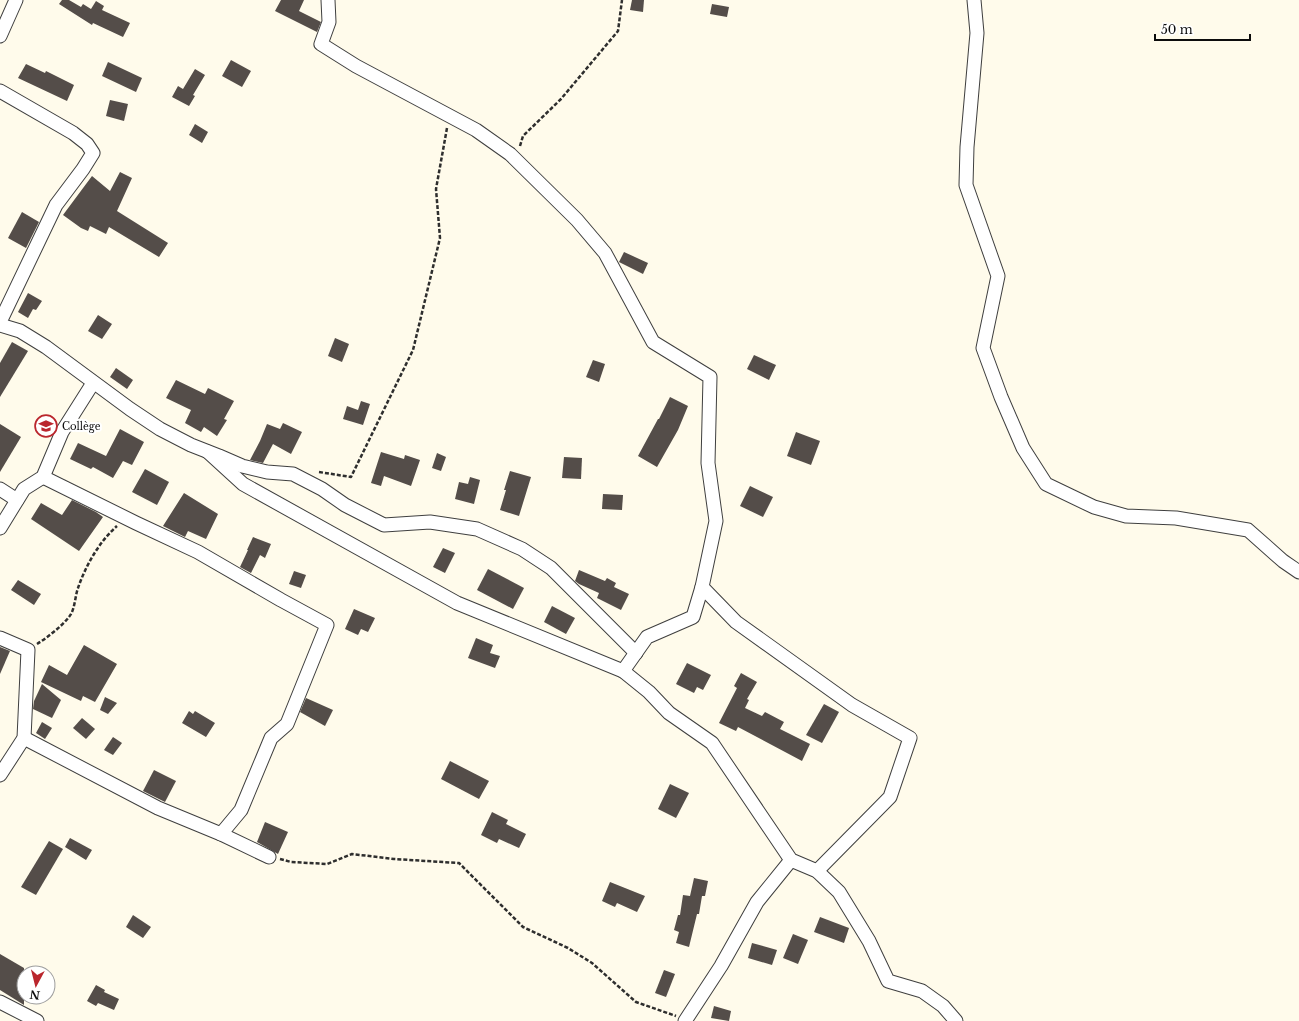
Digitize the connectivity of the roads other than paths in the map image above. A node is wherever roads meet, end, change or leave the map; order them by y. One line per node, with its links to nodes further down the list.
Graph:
1 (16, 0): 4 (street)
2 (328, 0): 14 (street)
3 (974, 0): 13 (street)
4 (0, 36)
5 (0, 91): 6 (street)
6 (0, 324): 7 (street)
7 (93, 383): 8 (street); 9 (street)
8 (208, 452): 16 (street); 17 (street)
9 (43, 476): 11 (street); 20 (street)
10 (0, 489): 11 (street)
11 (17, 500): 12 (street)
12 (0, 528)
13 (1299, 572)
14 (702, 587): 16 (street); 23 (street)
15 (0, 638): 18 (street)
16 (636, 653): 17 (street)
17 (623, 671): 22 (street)
18 (24, 738): 19 (street); 20 (street)
19 (0, 774)
20 (221, 834): 21 (street)
21 (269, 857)
22 (791, 860): 23 (street); 25 (street)
23 (817, 871): 27 (street)
24 (0, 1002): 26 (street)
25 (685, 1020)
26 (37, 1021)
27 (956, 1021)

